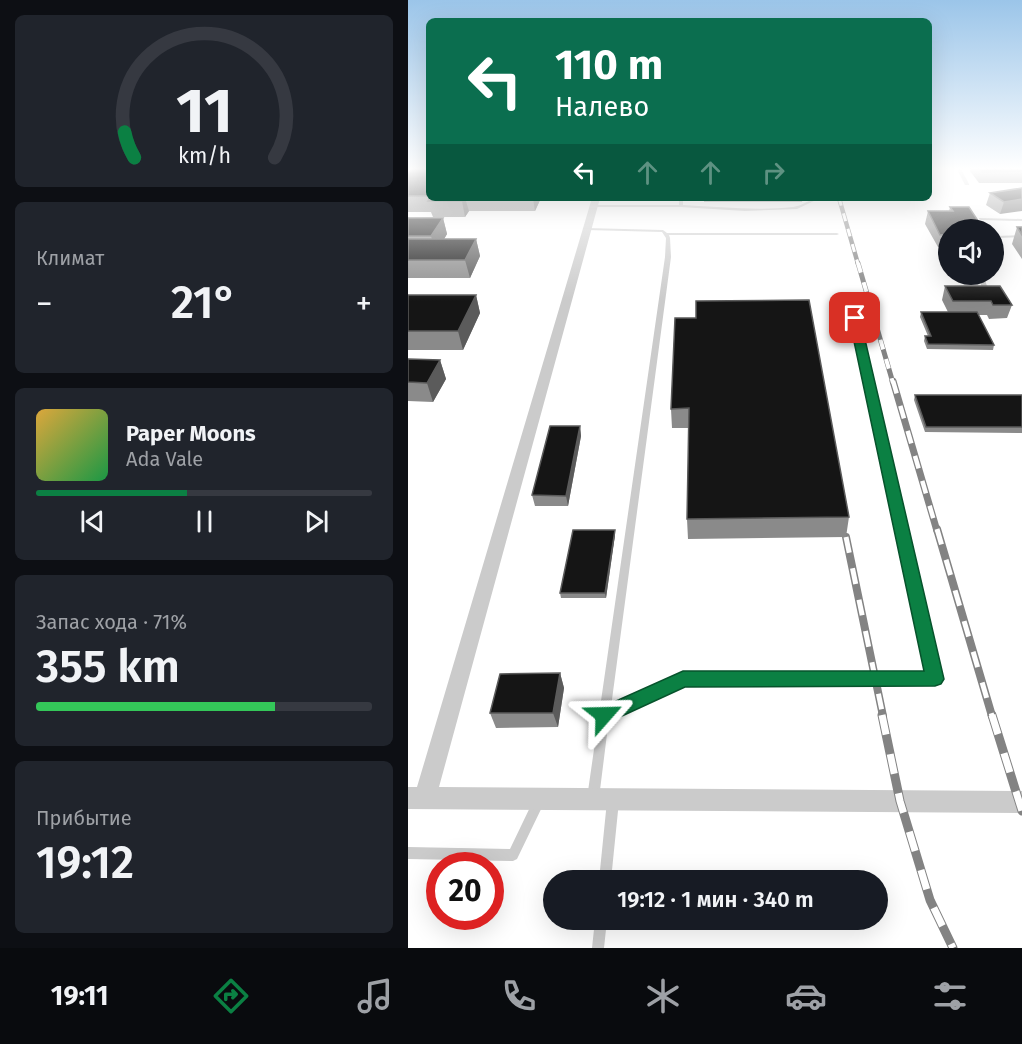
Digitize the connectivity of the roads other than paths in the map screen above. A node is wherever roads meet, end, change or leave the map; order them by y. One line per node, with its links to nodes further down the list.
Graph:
1 (592, 213): 4 (street)
2 (1004, 220): 3 (lane)
3 (1022, 220)
4 (587, 229): 5 (lane); 13 (street)
5 (665, 234): 6 (lane); 12 (lane)
6 (837, 234)
7 (1022, 236): 8 (lane)
8 (1004, 237)
9 (984, 285): 10 (lane)
10 (988, 296)
11 (855, 318): 12 (lane)
12 (604, 715): 15 (lane)
13 (416, 798): 14 (street)
14 (539, 799): 15 (street); 17 (lane)
15 (603, 799): 16 (street); 18 (lane)
16 (1022, 802)
17 (408, 853)
18 (605, 870)
19 (600, 930): 20 (lane)
20 (598, 948)

